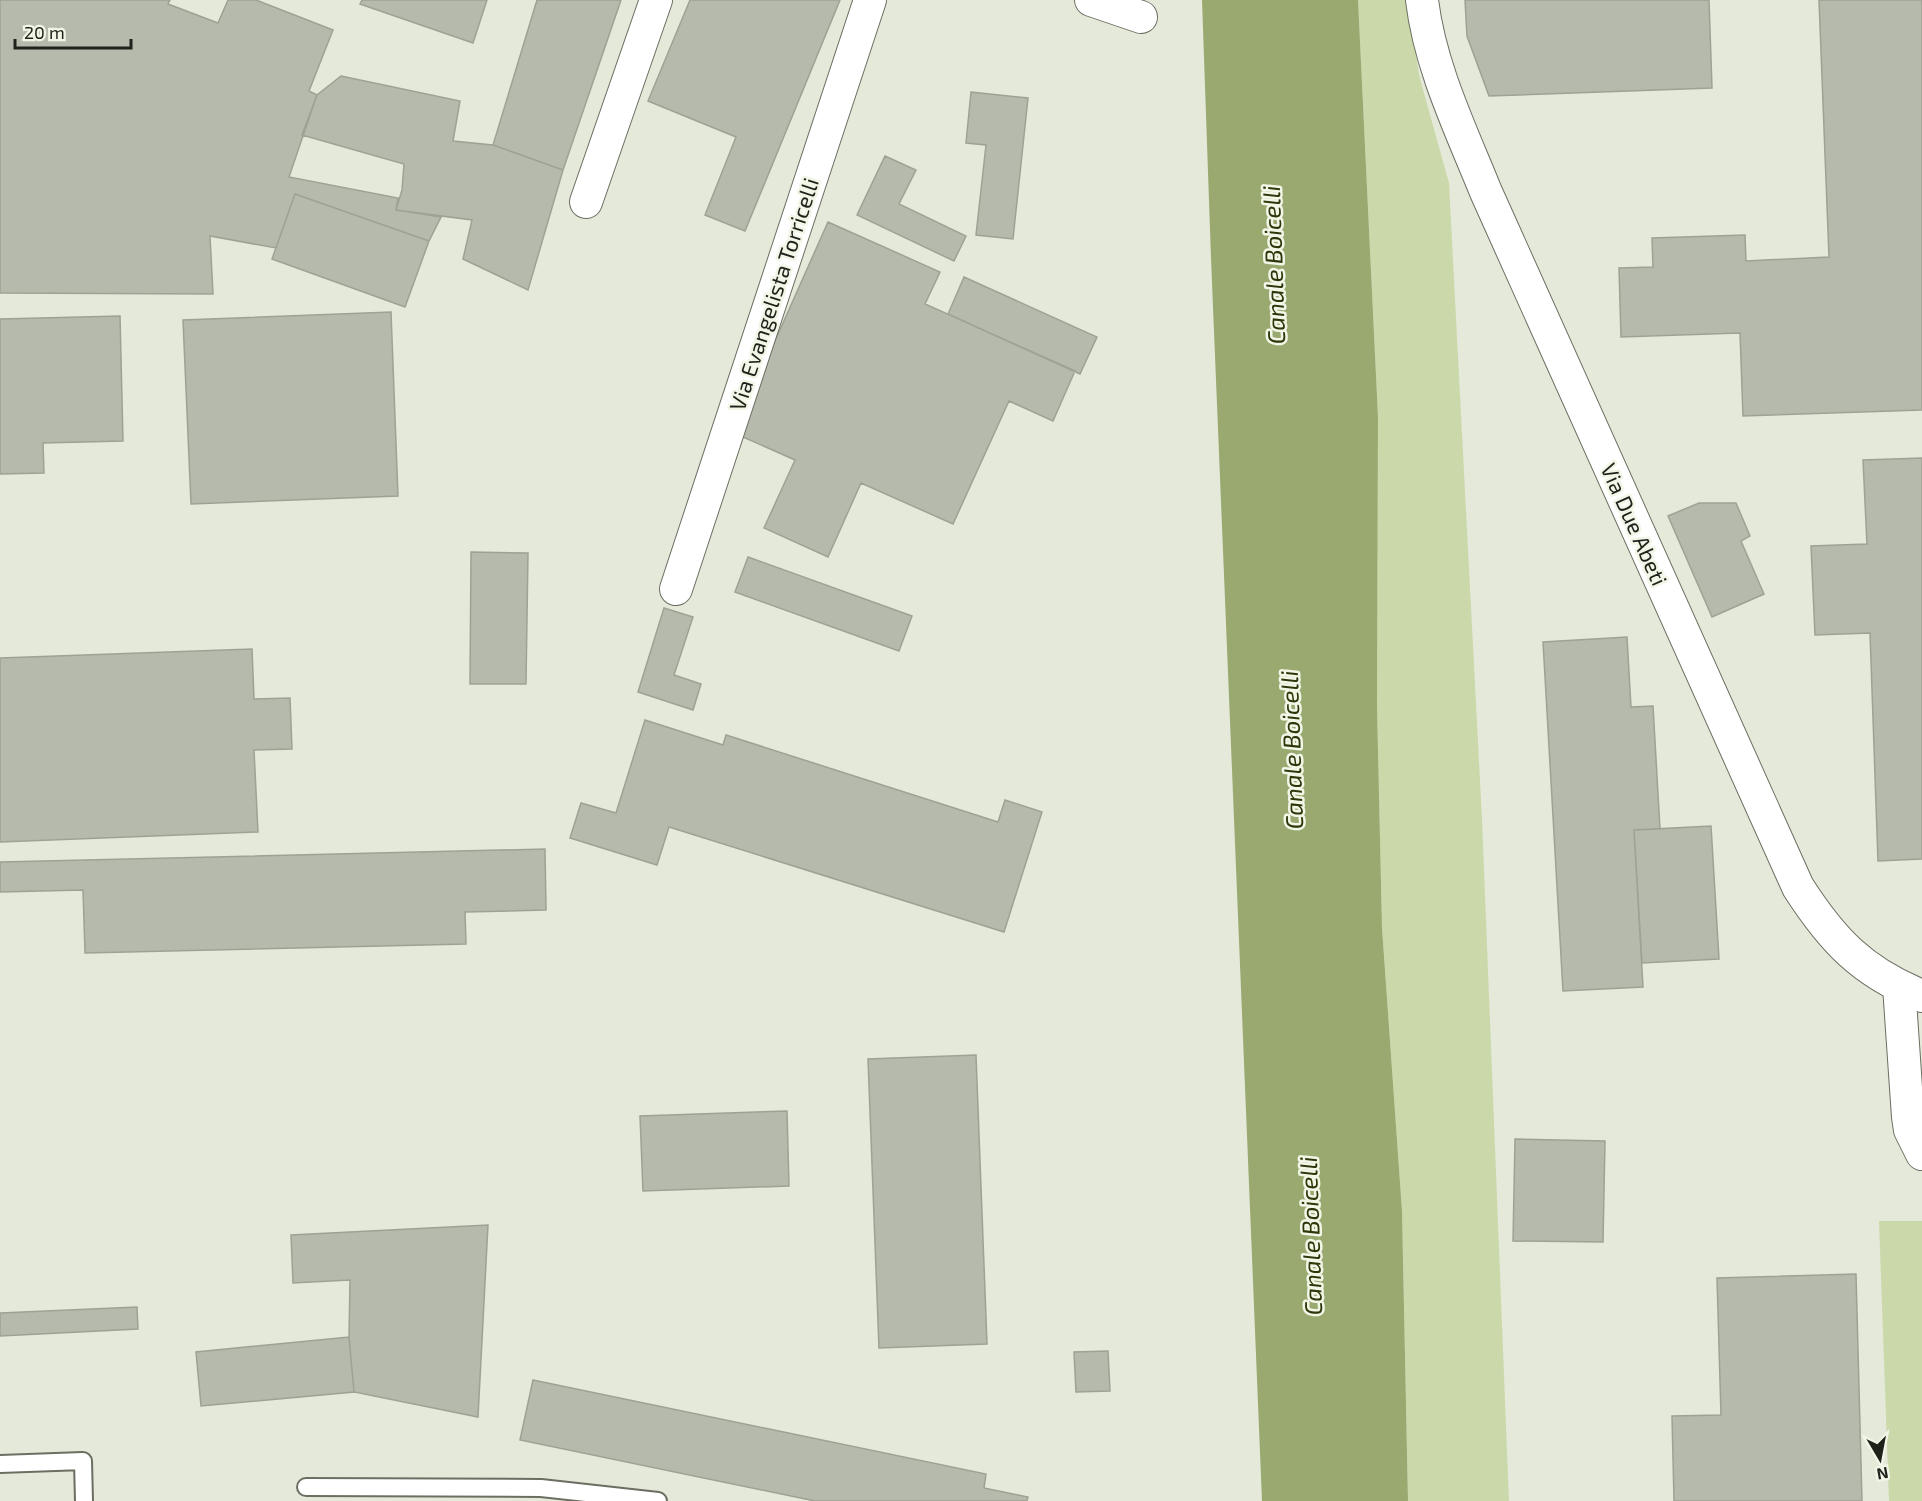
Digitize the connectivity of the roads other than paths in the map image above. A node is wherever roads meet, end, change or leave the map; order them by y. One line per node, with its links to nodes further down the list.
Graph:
1 (656, 0): 6 (street)
2 (870, 0): 7 (street, Via Evangelista Torricelli)
3 (1091, 0): 5 (street)
4 (1422, 0): 8 (street, Via Due Abeti)
5 (1141, 16)
6 (586, 202)
7 (676, 589)
8 (1910, 991): 9 (street)
9 (1922, 1154)
10 (0, 1464): 12 (lane)
11 (306, 1487): 13 (lane)
12 (84, 1501)
13 (658, 1501)

